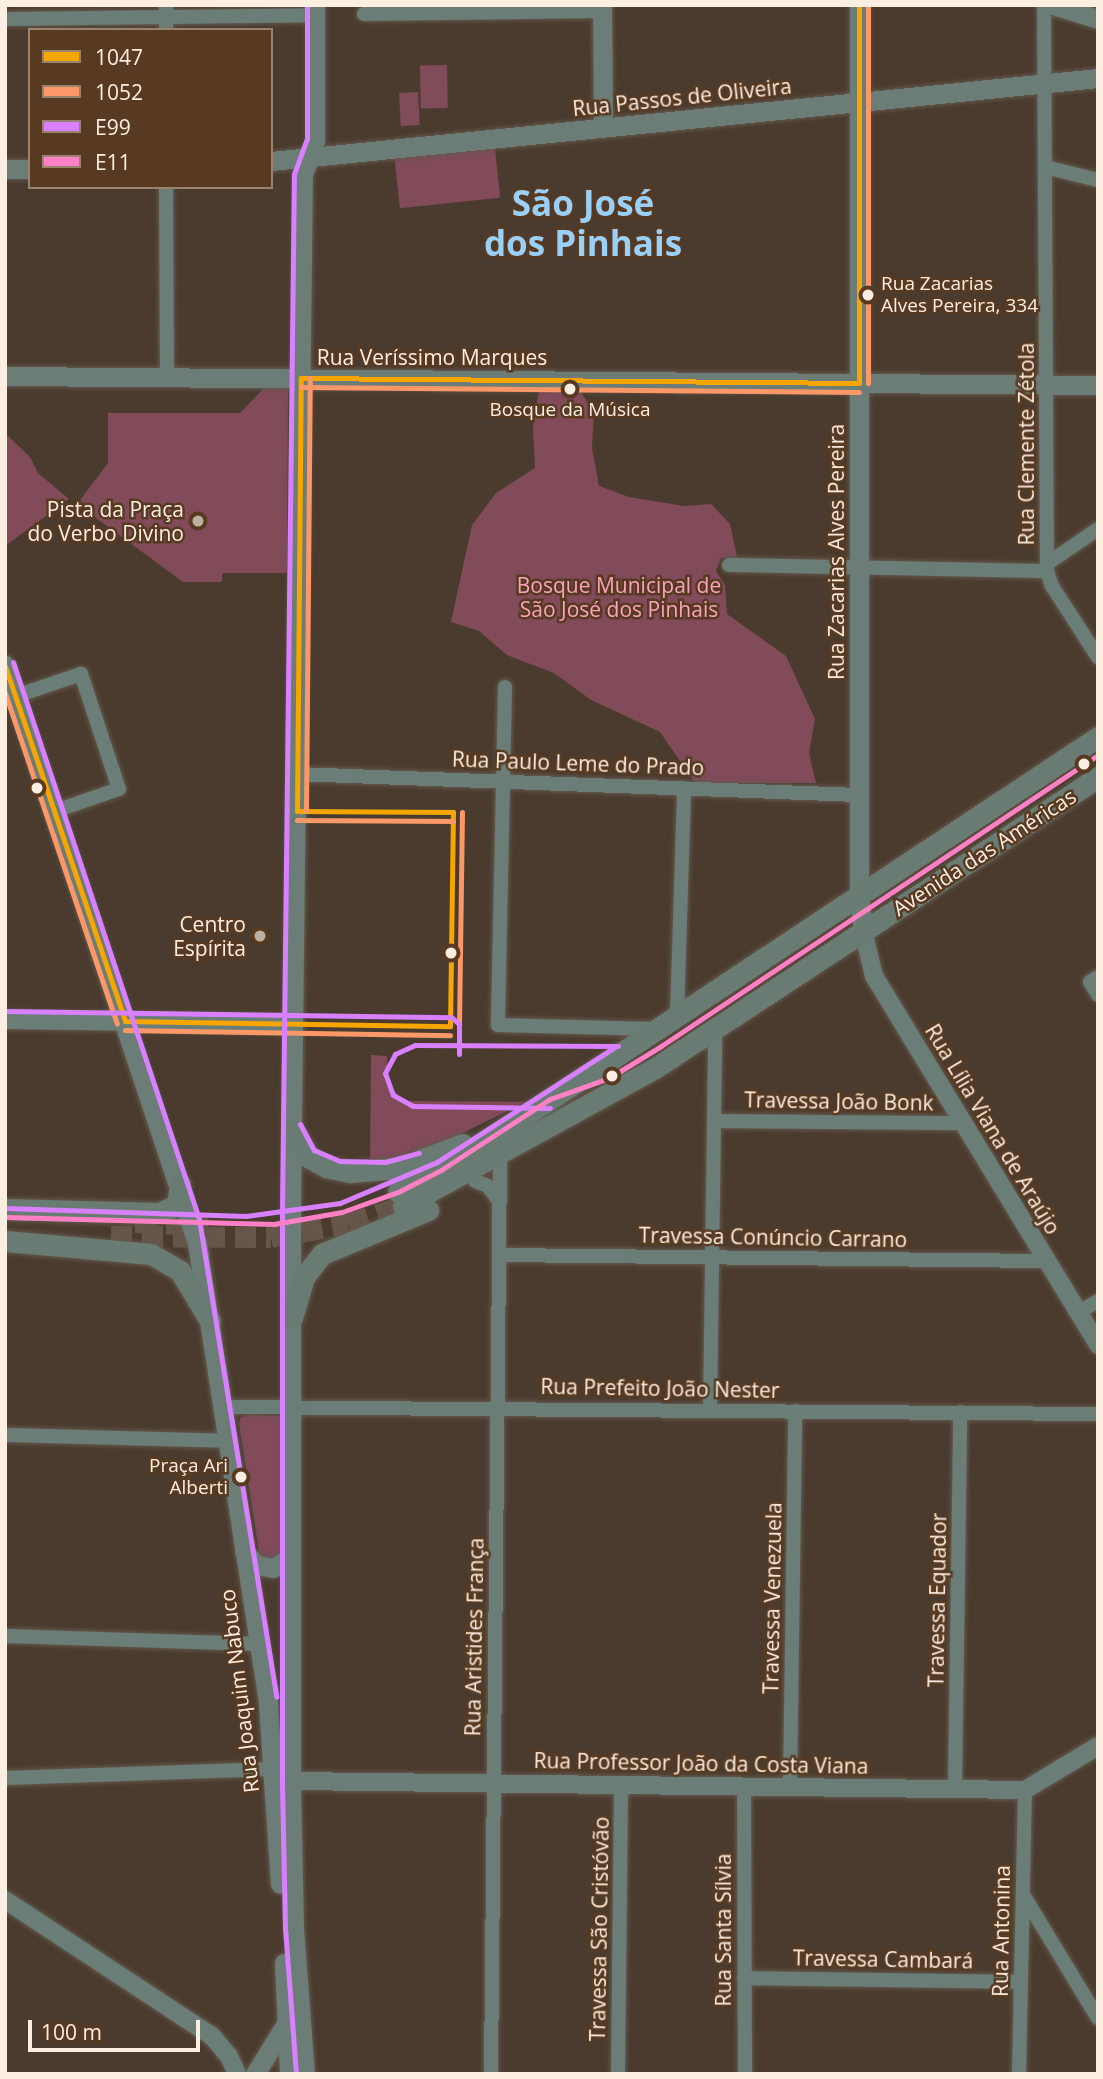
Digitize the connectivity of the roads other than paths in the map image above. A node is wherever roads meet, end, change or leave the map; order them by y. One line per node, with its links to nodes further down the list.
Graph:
1 (859, 5): 12 (main road, Rua Zacarias Alves Pereira)
2 (1044, 5): 11 (street, Rua Clemente Zétola)
3 (1053, 5): 9 (main road)
4 (602, 8): 6 (street); 13 (main road)
5 (316, 10): 7 (street); 14 (street)
6 (364, 14)
7 (166, 17): 8 (street)
8 (5, 19)
9 (1098, 19)
10 (1098, 78): 11 (main road, Rua Passos de Oliveira)
11 (1045, 84): 12 (main road, Rua Passos de Oliveira); 16 (street, Rua Clemente Zétola)
12 (859, 102): 13 (main road, Rua Passos de Oliveira); 24 (main road, Rua Zacarias Alves Pereira)
13 (603, 127): 14 (main road, Rua Passos de Oliveira)
14 (310, 157): 15 (main road, Rua Passos de Oliveira); 23 (main road, Rua Joaquim Nabuco)
15 (273, 161)
16 (1045, 167): 19 (street); 25 (street, Rua Clemente Zétola)
17 (5, 169): 18 (main road)
18 (28, 169)
19 (1098, 180)
20 (166, 189): 22 (street)
21 (5, 376): 22 (main road, Rua Veríssimo Marques)
22 (167, 377): 23 (main road, Rua Veríssimo Marques)
23 (301, 379): 24 (main road, Rua Veríssimo Marques); 36 (main road, Rua Joaquim Nabuco)
24 (859, 383): 25 (main road, Rua Veríssimo Marques); 29 (main road, Rua Zacarias Alves Pereira)
25 (1046, 385): 26 (main road, Rua Veríssimo Marques); 30 (street, Rua Clemente Zétola)
26 (1098, 385)
27 (1098, 529): 30 (street)
28 (729, 565): 29 (street)
29 (859, 567): 30 (street); 40 (main road, Rua Zacarias Alves Pereira)
30 (1048, 567): 31 (street, Rua Clemente Zétola)
31 (1098, 657)
32 (5, 665): 34 (main road, Rua Joaquim Nabuco)
33 (505, 687): 38 (street)
34 (16, 696): 41 (main road, Rua Joaquim Nabuco); 41 (street)
35 (1098, 737): 42 (main road, Avenida das Américas)
36 (296, 774): 38 (street, Rua Paulo Leme do Prado); 47 (main road, Rua Joaquim Nabuco)
37 (1098, 777): 43 (main road, Avenida das Américas)
38 (503, 782): 39 (street, Rua Paulo Leme do Prado); 49 (street)
39 (684, 788): 40 (street, Rua Paulo Leme do Prado); 44 (street)
40 (859, 795): 42 (main road, Rua Zacarias Alves Pereira)
41 (55, 811): 46 (main road, Rua Joaquim Nabuco)
42 (859, 895): 43 (main road, Rua Zacarias Alves Pereira); 44 (main road, Avenida das Américas)
43 (863, 931): 48 (main road, Avenida das Américas); 51 (street, Rua Lília Viana de Araújo)
44 (677, 1016): 49 (main road, Avenida das Américas)
45 (5, 1020): 46 (street)
46 (125, 1021): 47 (street); 56 (main road, Rua Joaquim Nabuco)
47 (293, 1024): 53 (main road, Rua Joaquim Nabuco)
48 (715, 1028): 50 (street); 54 (main road, Avenida das Américas)
49 (658, 1029): 52 (main road, Avenida das Américas)
50 (714, 1121): 51 (street, Travessa João Bonk); 63 (street)
51 (963, 1123): 64 (street, Rua Lília Viana de Araújo)
52 (506, 1125): 53 (main road); 54 (main road, Avenida das Américas)
53 (292, 1128): 67 (main road, Rua Joaquim Nabuco)
54 (498, 1154): 55 (main road); 57 (street, Rua Aristides França)
55 (475, 1181): 57 (street); 67 (main road)
56 (180, 1184): 58 (main road); 68 (main road, Rua Joaquim Nabuco)
57 (499, 1201): 62 (street, Rua Aristides França)
58 (5, 1209)
59 (5, 1217): 60 (main road)
60 (5, 1233)
61 (5, 1241): 68 (main road)
62 (499, 1255): 63 (street, Travessa Conúncio Carrano); 72 (street, Rua Aristides França)
63 (712, 1258): 64 (street, Travessa Conúncio Carrano); 73 (street)
64 (1046, 1261): 66 (street, Rua Lília Viana de Araújo)
65 (1098, 1301): 66 (street)
66 (1078, 1312): 69 (street, Rua Lília Viana de Araújo)
67 (292, 1318): 70 (main road, Rua Joaquim Nabuco)
68 (210, 1321): 71 (main road, Rua Joaquim Nabuco)
69 (1098, 1345)
70 (292, 1405): 71 (street, Rua Prefeito João Nester); 72 (street, Rua Prefeito João Nester); 80 (main road, Rua Joaquim Nabuco)
71 (223, 1407): 78 (main road, Rua Joaquim Nabuco)
72 (497, 1407): 73 (street, Rua Prefeito João Nester); 89 (street, Rua Aristides França)
73 (710, 1409): 74 (street, Rua Prefeito João Nester)
74 (795, 1410): 75 (street, Rua Prefeito João Nester); 92 (street, Travessa Venezuela)
75 (960, 1412): 76 (street, Rua Prefeito João Nester); 93 (street, Travessa Equador)
76 (1098, 1414)
77 (5, 1435): 78 (street)
78 (228, 1441): 79 (main road, Rua Joaquim Nabuco)
79 (244, 1550): 80 (main road); 82 (main road, Rua Joaquim Nabuco)
80 (291, 1550): 81 (main road, Rua Joaquim Nabuco)
81 (291, 1594): 82 (main road); 88 (main road, Rua Joaquim Nabuco)
82 (252, 1601): 84 (main road, Rua Joaquim Nabuco)
83 (5, 1636): 84 (street)
84 (258, 1644): 86 (main road, Rua Joaquim Nabuco)
85 (1098, 1746): 94 (street)
86 (274, 1769): 87 (street); 102 (main road, Rua Joaquim Nabuco)
87 (5, 1778)
88 (291, 1781): 89 (street, Rua Professor João da Costa Viana); 106 (main road, Rua Joaquim Nabuco)
89 (494, 1783): 90 (street, Rua Professor João da Costa Viana); 107 (street, Rua Aristides França)
90 (621, 1785): 91 (street, Rua Professor João da Costa Viana); 108 (street, Travessa São Cristóvão)
91 (744, 1786): 92 (street, Rua Professor João da Costa Viana); 97 (street, Rua Santa Sílvia)
92 (790, 1787): 93 (street, Rua Professor João da Costa Viana)
93 (956, 1789): 94 (street, Rua Professor João da Costa Viana)
94 (1025, 1790): 95 (street, Rua Antonina)
95 (1023, 1895): 98 (street, Rua Antonina); 100 (street)
96 (5, 1899): 103 (street)
97 (744, 1978): 98 (street, Travessa Cambará); 109 (street, Rua Santa Sílvia)
98 (1021, 1982): 110 (street, Rua Antonina)
99 (1098, 1986): 100 (street)
100 (1084, 1995): 101 (street)
101 (1098, 2018)
102 (287, 2022): 104 (main road); 105 (main road, Rua Joaquim Nabuco)
103 (237, 2074)
104 (255, 2074)
105 (289, 2074)
106 (305, 2074)
107 (491, 2074)
108 (618, 2074)
109 (744, 2074)
110 (1019, 2074)

